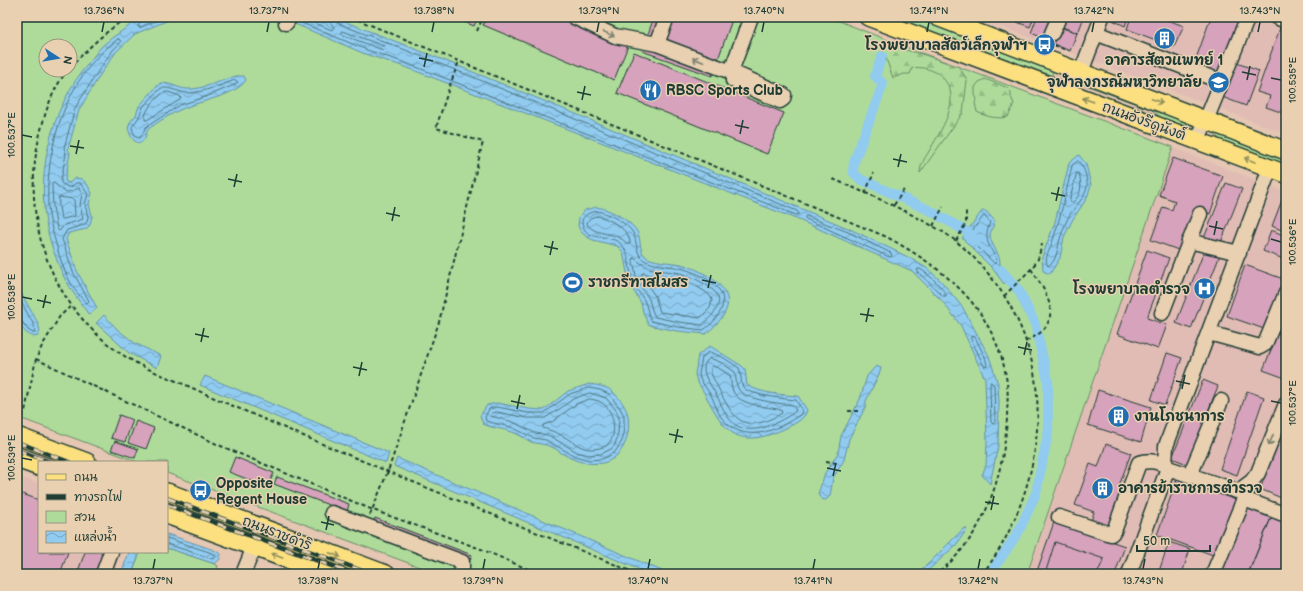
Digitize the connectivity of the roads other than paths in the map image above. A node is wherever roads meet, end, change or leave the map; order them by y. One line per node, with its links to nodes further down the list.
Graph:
1 (574, 17): 14 (street, one-way to 14)
2 (667, 17): 14 (street)
3 (751, 17): 16 (street)
4 (760, 17): 16 (street)
5 (868, 17): 18 (main road, ถนนอังรีดูนังต์)
6 (937, 17): 15 (main road, ถนนอังรีดูนังต์)
7 (1058, 17): 12 (street)
8 (1102, 17): 13 (street)
9 (1248, 17): 17 (street)
10 (1276, 17): 11 (street)
11 (1286, 21)
12 (1052, 33)
13 (1096, 33): 15 (street); 17 (street)
14 (657, 44): 16 (street, one-way to 14)
15 (1077, 71): 18 (street); 19 (main road, ถนนอังรีดูนังต์, one-way to 19)
16 (734, 73)
17 (1222, 82): 19 (street)
18 (1066, 92): 20 (main road, ถนนอังรีดูนังต์, one-way to 18)
19 (1206, 120): 20 (street); 21 (main road, ถนนอังรีดูนังต์)
20 (1198, 140): 22 (main road, ถนนอังรีดูนังต์, one-way to 20)
21 (1286, 151)
22 (1278, 171): 25 (street)
23 (1200, 214): 24 (street)
24 (1189, 241): 25 (street); 27 (street)
25 (1239, 253): 28 (street)
26 (1286, 293): 28 (street)
27 (1162, 312)
28 (1209, 333): 34 (street)
29 (1221, 401): 36 (street)
30 (1286, 404): 38 (street, one-way to 38)
31 (17, 436): 33 (main road)
32 (17, 459): 35 (main road)
33 (77, 460)
34 (1166, 466): 36 (street); 42 (street); 51 (street)
35 (38, 467)
36 (1190, 474): 38 (street)
37 (168, 492): 43 (main road, ถนนราชดำริ)
38 (1245, 496): 41 (street); 52 (street)
39 (332, 513): 50 (street)
40 (168, 515): 44 (main road, ถนนราชดำริ)
41 (1286, 515)
42 (1059, 517)
43 (262, 527): 44 (main road); 49 (main road, ถนนราชดำริ, one-way to 49)
44 (254, 547): 47 (street); 48 (main road, ถนนราชดำริ, one-way to 44)
45 (111, 553): 46 (street)
46 (103, 574)
47 (243, 574)
48 (327, 574)
49 (386, 574)
50 (460, 574)
51 (1129, 574)
52 (1214, 574)

